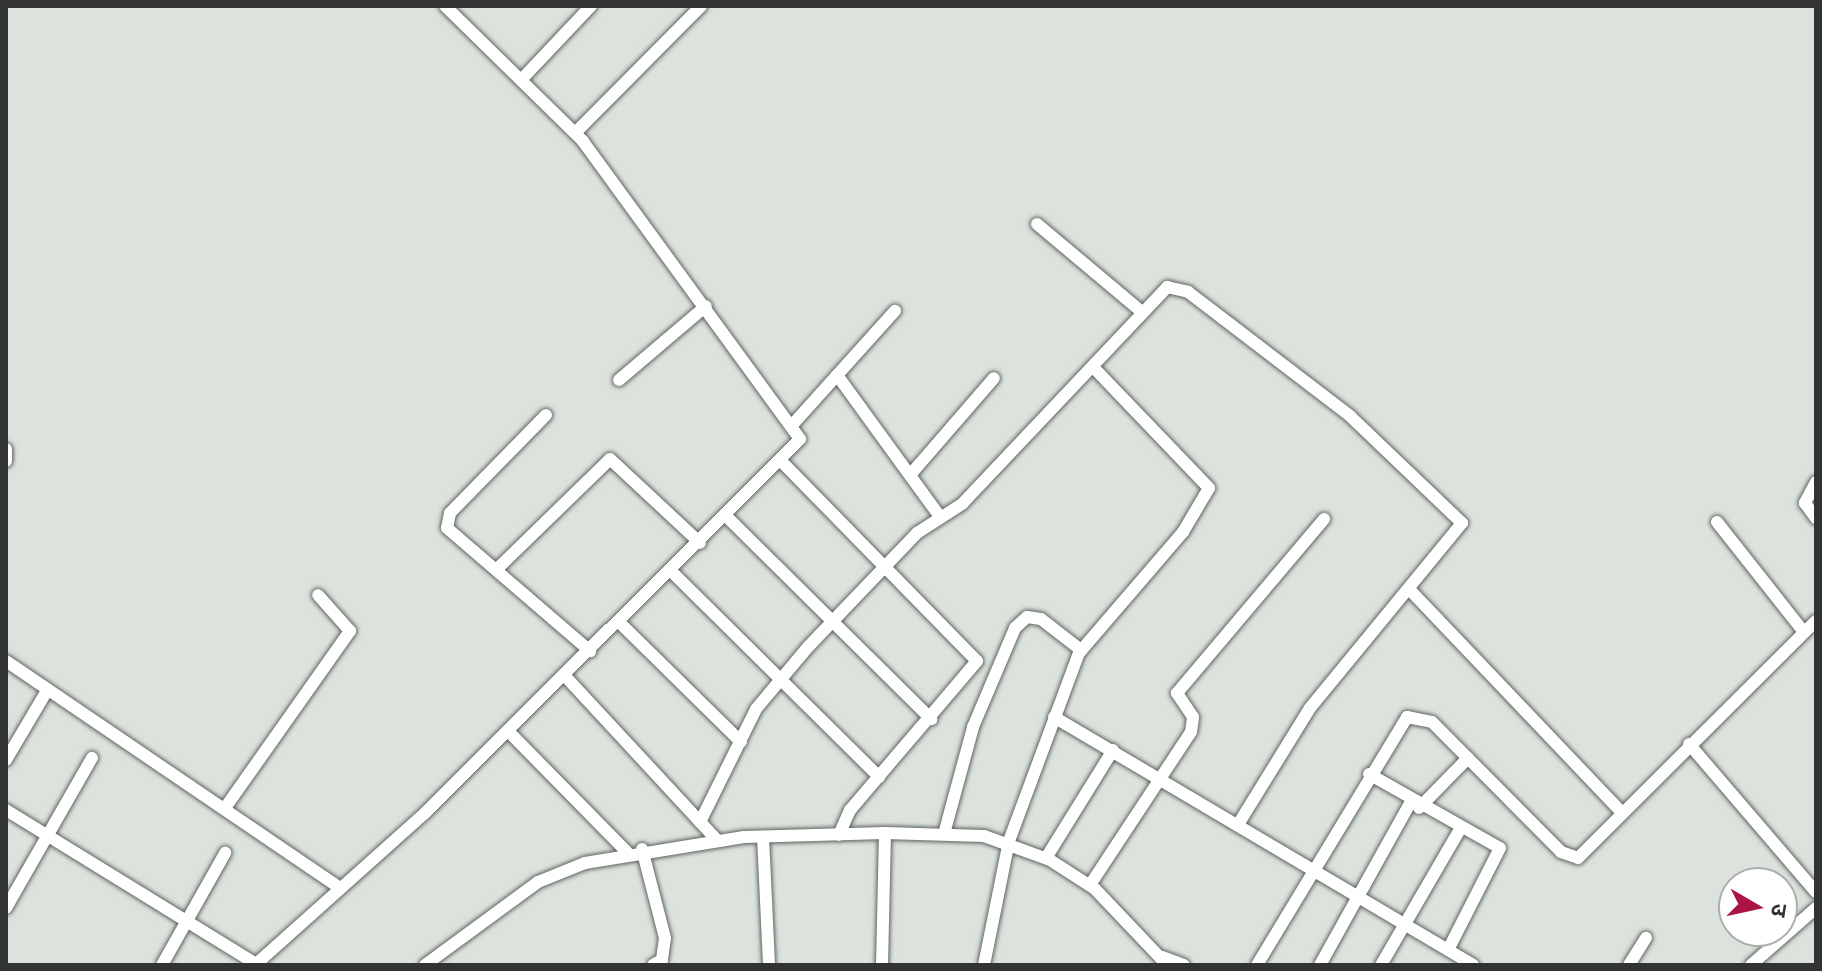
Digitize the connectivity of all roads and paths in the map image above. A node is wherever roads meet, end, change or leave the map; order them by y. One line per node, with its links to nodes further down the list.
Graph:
1 (445, 6): 4 (street)
2 (591, 6): 4 (street)
3 (701, 6): 5 (street)
4 (521, 80): 5 (street)
5 (575, 133): 7 (street)
6 (1037, 224): 9 (street)
7 (706, 306): 13 (street); 15 (street)
8 (895, 311): 11 (street)
9 (1142, 312): 10 (street); 30 (street)
10 (1094, 368): 22 (street); 36 (street)
11 (837, 375): 15 (street); 19 (street)
12 (994, 378): 19 (street)
13 (619, 380)
14 (546, 415): 28 (street)
15 (794, 423): 18 (street)
16 (6, 449): 17 (street)
17 (6, 461)
18 (781, 461): 21 (street); 27 (street)
19 (910, 475): 22 (street)
20 (1816, 482): 23 (street)
21 (726, 516): 26 (street); 34 (street)
22 (940, 517): 27 (street)
23 (1816, 518)
24 (1324, 519): 55 (street)
25 (1717, 522): 35 (street)
26 (700, 543): 28 (street); 29 (street)
27 (882, 569): 34 (street); 40 (street)
28 (496, 570): 37 (street)
29 (671, 571): 33 (street); 42 (street)
30 (1409, 589): 59 (street); 61 (street)
31 (318, 595): 57 (street)
32 (1816, 621): 35 (street)
33 (619, 622): 37 (street); 47 (street)
34 (831, 622): 42 (street); 45 (street)
35 (1804, 632): 48 (street)
36 (1081, 650): 38 (street); 44 (street)
37 (590, 651): 41 (street)
38 (999, 658): 40 (street); 65 (street)
39 (6, 661): 43 (street)
40 (977, 661): 45 (street)
41 (565, 676): 46 (street); 60 (street)
42 (783, 676): 47 (street); 54 (street)
43 (48, 689): 52 (street); 57 (street)
44 (1054, 717): 49 (street); 69 (street)
45 (931, 719): 54 (street)
46 (508, 731): 71 (street); 75 (street)
47 (741, 742): 60 (street)
48 (1689, 744): 59 (street); 77 (street)
49 (1113, 750): 55 (street); 73 (street)
50 (92, 758): 63 (street)
51 (1468, 758): 53 (street); 56 (street); 59 (street)
52 (6, 760)
53 (1369, 774): 56 (street); 74 (street)
54 (879, 777): 66 (street)
55 (1162, 778): 61 (street); 76 (street)
56 (1414, 805): 62 (street); 78 (street)
57 (225, 808): 75 (street)
58 (6, 810): 63 (street)
59 (1622, 813)
60 (700, 822): 68 (street)
61 (1239, 823): 74 (street)
62 (1460, 829): 82 (street); 84 (street)
63 (45, 833): 79 (street); 81 (street)
64 (885, 833): 65 (street); 66 (street); 91 (street)
65 (944, 834): 69 (street)
66 (839, 835): 67 (street)
67 (763, 837): 68 (street); 90 (street)
68 (717, 840): 70 (street)
69 (1009, 841): 73 (street); 92 (street)
70 (642, 849): 71 (street); 86 (street)
71 (627, 852): 88 (street)
72 (225, 853): 81 (street)
73 (1046, 858): 76 (street)
74 (1315, 869): 78 (street); 94 (street)
75 (336, 885): 87 (street)
76 (1090, 885): 85 (street)
77 (1816, 892)
78 (1358, 898): 82 (street); 95 (street)
79 (6, 908)
80 (1816, 908): 99 (street)
81 (188, 920): 87 (street); 89 (street)
82 (1404, 925): 84 (street); 96 (street)
83 (1646, 938): 98 (street)
84 (1448, 950): 97 (street)
85 (1164, 961): 93 (street)
86 (660, 963)
87 (256, 964)
88 (427, 964)
89 (162, 965)
90 (769, 965)
91 (882, 965)
92 (984, 965)
93 (1184, 965)
94 (1257, 965)
95 (1320, 965)
96 (1381, 965)
97 (1473, 965)
98 (1629, 965)
99 (1751, 965)

